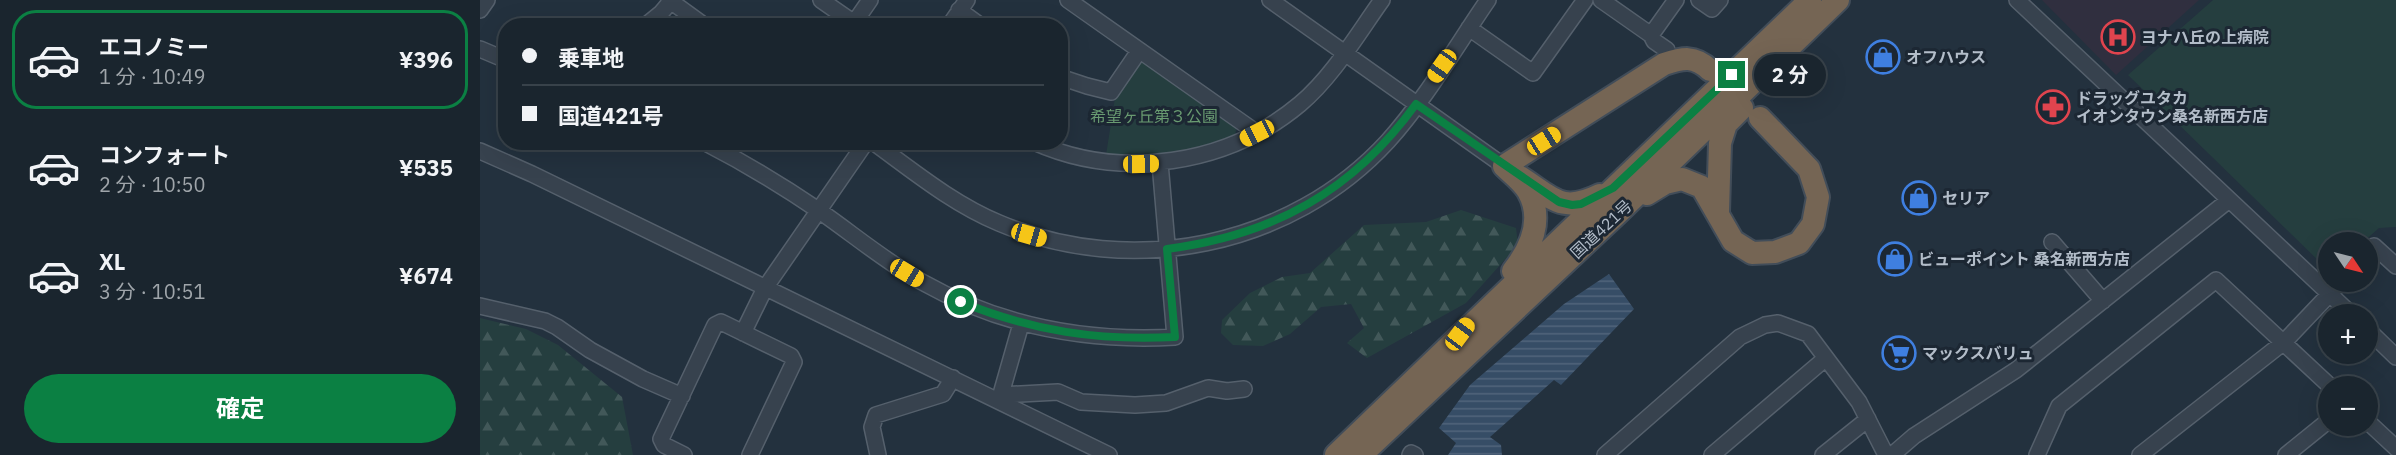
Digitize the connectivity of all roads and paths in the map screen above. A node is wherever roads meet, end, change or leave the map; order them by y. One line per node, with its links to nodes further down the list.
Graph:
1 (488, 0): 18 (street)
2 (821, 0): 21 (street)
3 (870, 0): 22 (street)
4 (1068, 0): 29 (street)
5 (1270, 0): 31 (street)
6 (1382, 0): 31 (street)
7 (1488, 0): 25 (street)
8 (1586, 0): 25 (street)
9 (1601, 0): 26 (street)
10 (1676, 0): 26 (street)
11 (1699, 0): 12 (street)
12 (1720, 0)
13 (1810, 0): 45 (highway, 国道421号)
14 (1838, 0): 27 (highway, 国道421号)
15 (2017, 0): 46 (street)
16 (670, 1): 19 (street); 20 (street)
17 (963, 5): 23 (street); 24 (street)
18 (480, 10)
19 (655, 18)
20 (694, 18)
21 (845, 18)
22 (857, 18)
23 (954, 18)
24 (974, 18)
25 (1469, 28): 35 (street)
26 (1651, 35): 30 (street)
27 (1789, 46): 48 (highway, 国道421号); 49 (highway)
28 (480, 49): 32 (street)
29 (1140, 51): 34 (street); 37 (street)
30 (1667, 51)
31 (1344, 53): 35 (street); 37 (street)
32 (498, 57)
33 (1710, 70): 44 (highway)
34 (1068, 80)
35 (1416, 104): 44 (street); 51 (street)
36 (1760, 118): 49 (highway)
37 (1257, 133): 43 (street)
38 (719, 150): 47 (street)
39 (860, 150): 47 (street)
40 (884, 150): 51 (street)
41 (1054, 150): 43 (street)
42 (480, 151): 54 (street)
43 (1160, 163): 51 (street)
44 (1504, 166): 45 (highway); 63 (highway)
45 (1613, 188): 63 (highway, 国道421号)
46 (2229, 200): 55 (street); 56 (street)
47 (819, 210): 54 (street); 59 (street)
48 (1620, 211): 49 (highway); 80 (highway, 国道421号)
49 (1719, 218)
50 (2052, 242): 56 (street)
51 (1167, 249): 59 (street)
52 (2378, 255): 53 (street)
53 (2396, 267)
54 (765, 288): 60 (street); 67 (street)
55 (2330, 294): 57 (street); 62 (street)
56 (2103, 301): 87 (street)
57 (2340, 304)
58 (480, 306): 69 (street)
59 (1021, 324): 70 (street)
60 (743, 333): 69 (street); 76 (street)
61 (2378, 340): 64 (street)
62 (2284, 342): 66 (street); 88 (street); 89 (street)
63 (1450, 347): 79 (highway, 国道421号)
64 (2396, 357)
65 (1826, 358): 71 (street); 83 (street); 84 (street)
66 (2320, 376)
67 (953, 378): 70 (street); 77 (street)
68 (1244, 389): 70 (street)
69 (681, 396): 75 (street)
70 (1003, 400): 78 (street)
71 (1868, 419): 85 (street); 86 (street)
72 (2318, 429): 90 (street)
73 (2378, 431): 74 (street)
74 (2396, 448)
75 (684, 455)
76 (750, 455)
77 (878, 455)
78 (1109, 455)
79 (1336, 455)
80 (1361, 455)
81 (1410, 455): 82 (street)
82 (1414, 455)
83 (1605, 455)
84 (1712, 455)
85 (1823, 455)
86 (1886, 455)
87 (1892, 455)
88 (2037, 455)
89 (2140, 455)
90 (2286, 455)

